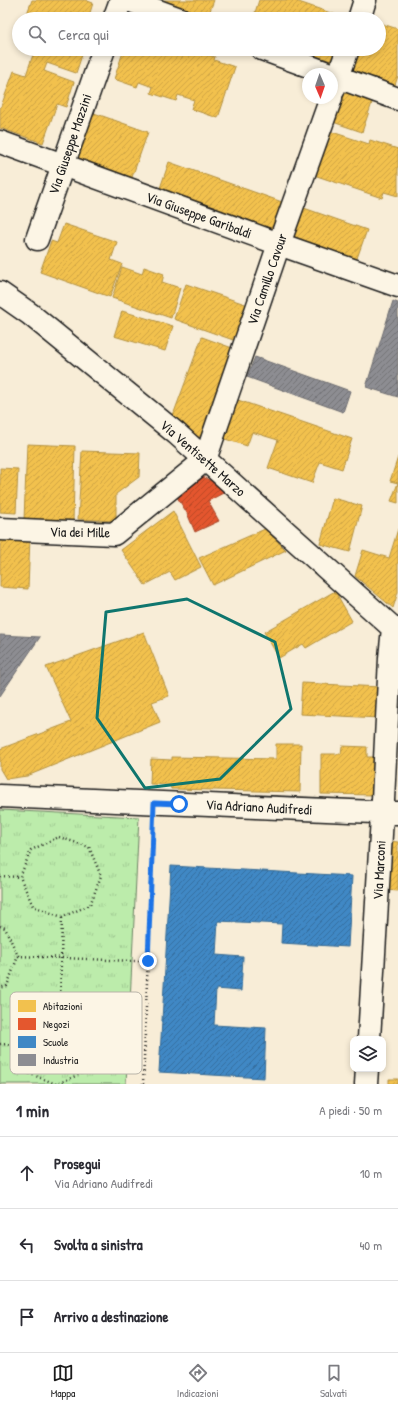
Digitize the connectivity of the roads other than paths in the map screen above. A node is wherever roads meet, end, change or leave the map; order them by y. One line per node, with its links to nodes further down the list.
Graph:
1 (121, 0): 4 (street)
2 (128, 0): 5 (street)
3 (365, 0): 6 (street)
4 (117, 12)
5 (161, 12)
6 (361, 12)
7 (102, 56): 16 (street, Via Giuseppe Mazzini)
8 (278, 56): 10 (street)
9 (345, 56): 11 (street)
10 (306, 68)
11 (338, 70)
12 (338, 81): 13 (street)
13 (398, 99)
14 (329, 104): 18 (street, Via Camillo Cavour)
15 (0, 142): 16 (street, Via Giuseppe Garibaldi)
16 (63, 165): 17 (street, Via Giuseppe Mazzini); 18 (street, Via Giuseppe Garibaldi)
17 (37, 239)
18 (279, 244): 19 (street, Via Giuseppe Garibaldi); 21 (street, Via Camillo Cavour)
19 (398, 286)
20 (0, 293): 21 (street, Via Ventisette Marzo)
21 (206, 460): 22 (street, Via dei Mille); 23 (street, Via Ventisette Marzo)
22 (0, 529)
23 (396, 628): 25 (street, Via Marconi)
24 (0, 796): 25 (street, Via Adriano Audifredi)
25 (390, 813): 26 (street, Via Marconi)
26 (369, 1036)
27 (367, 1072): 28 (street)
28 (366, 1084)

